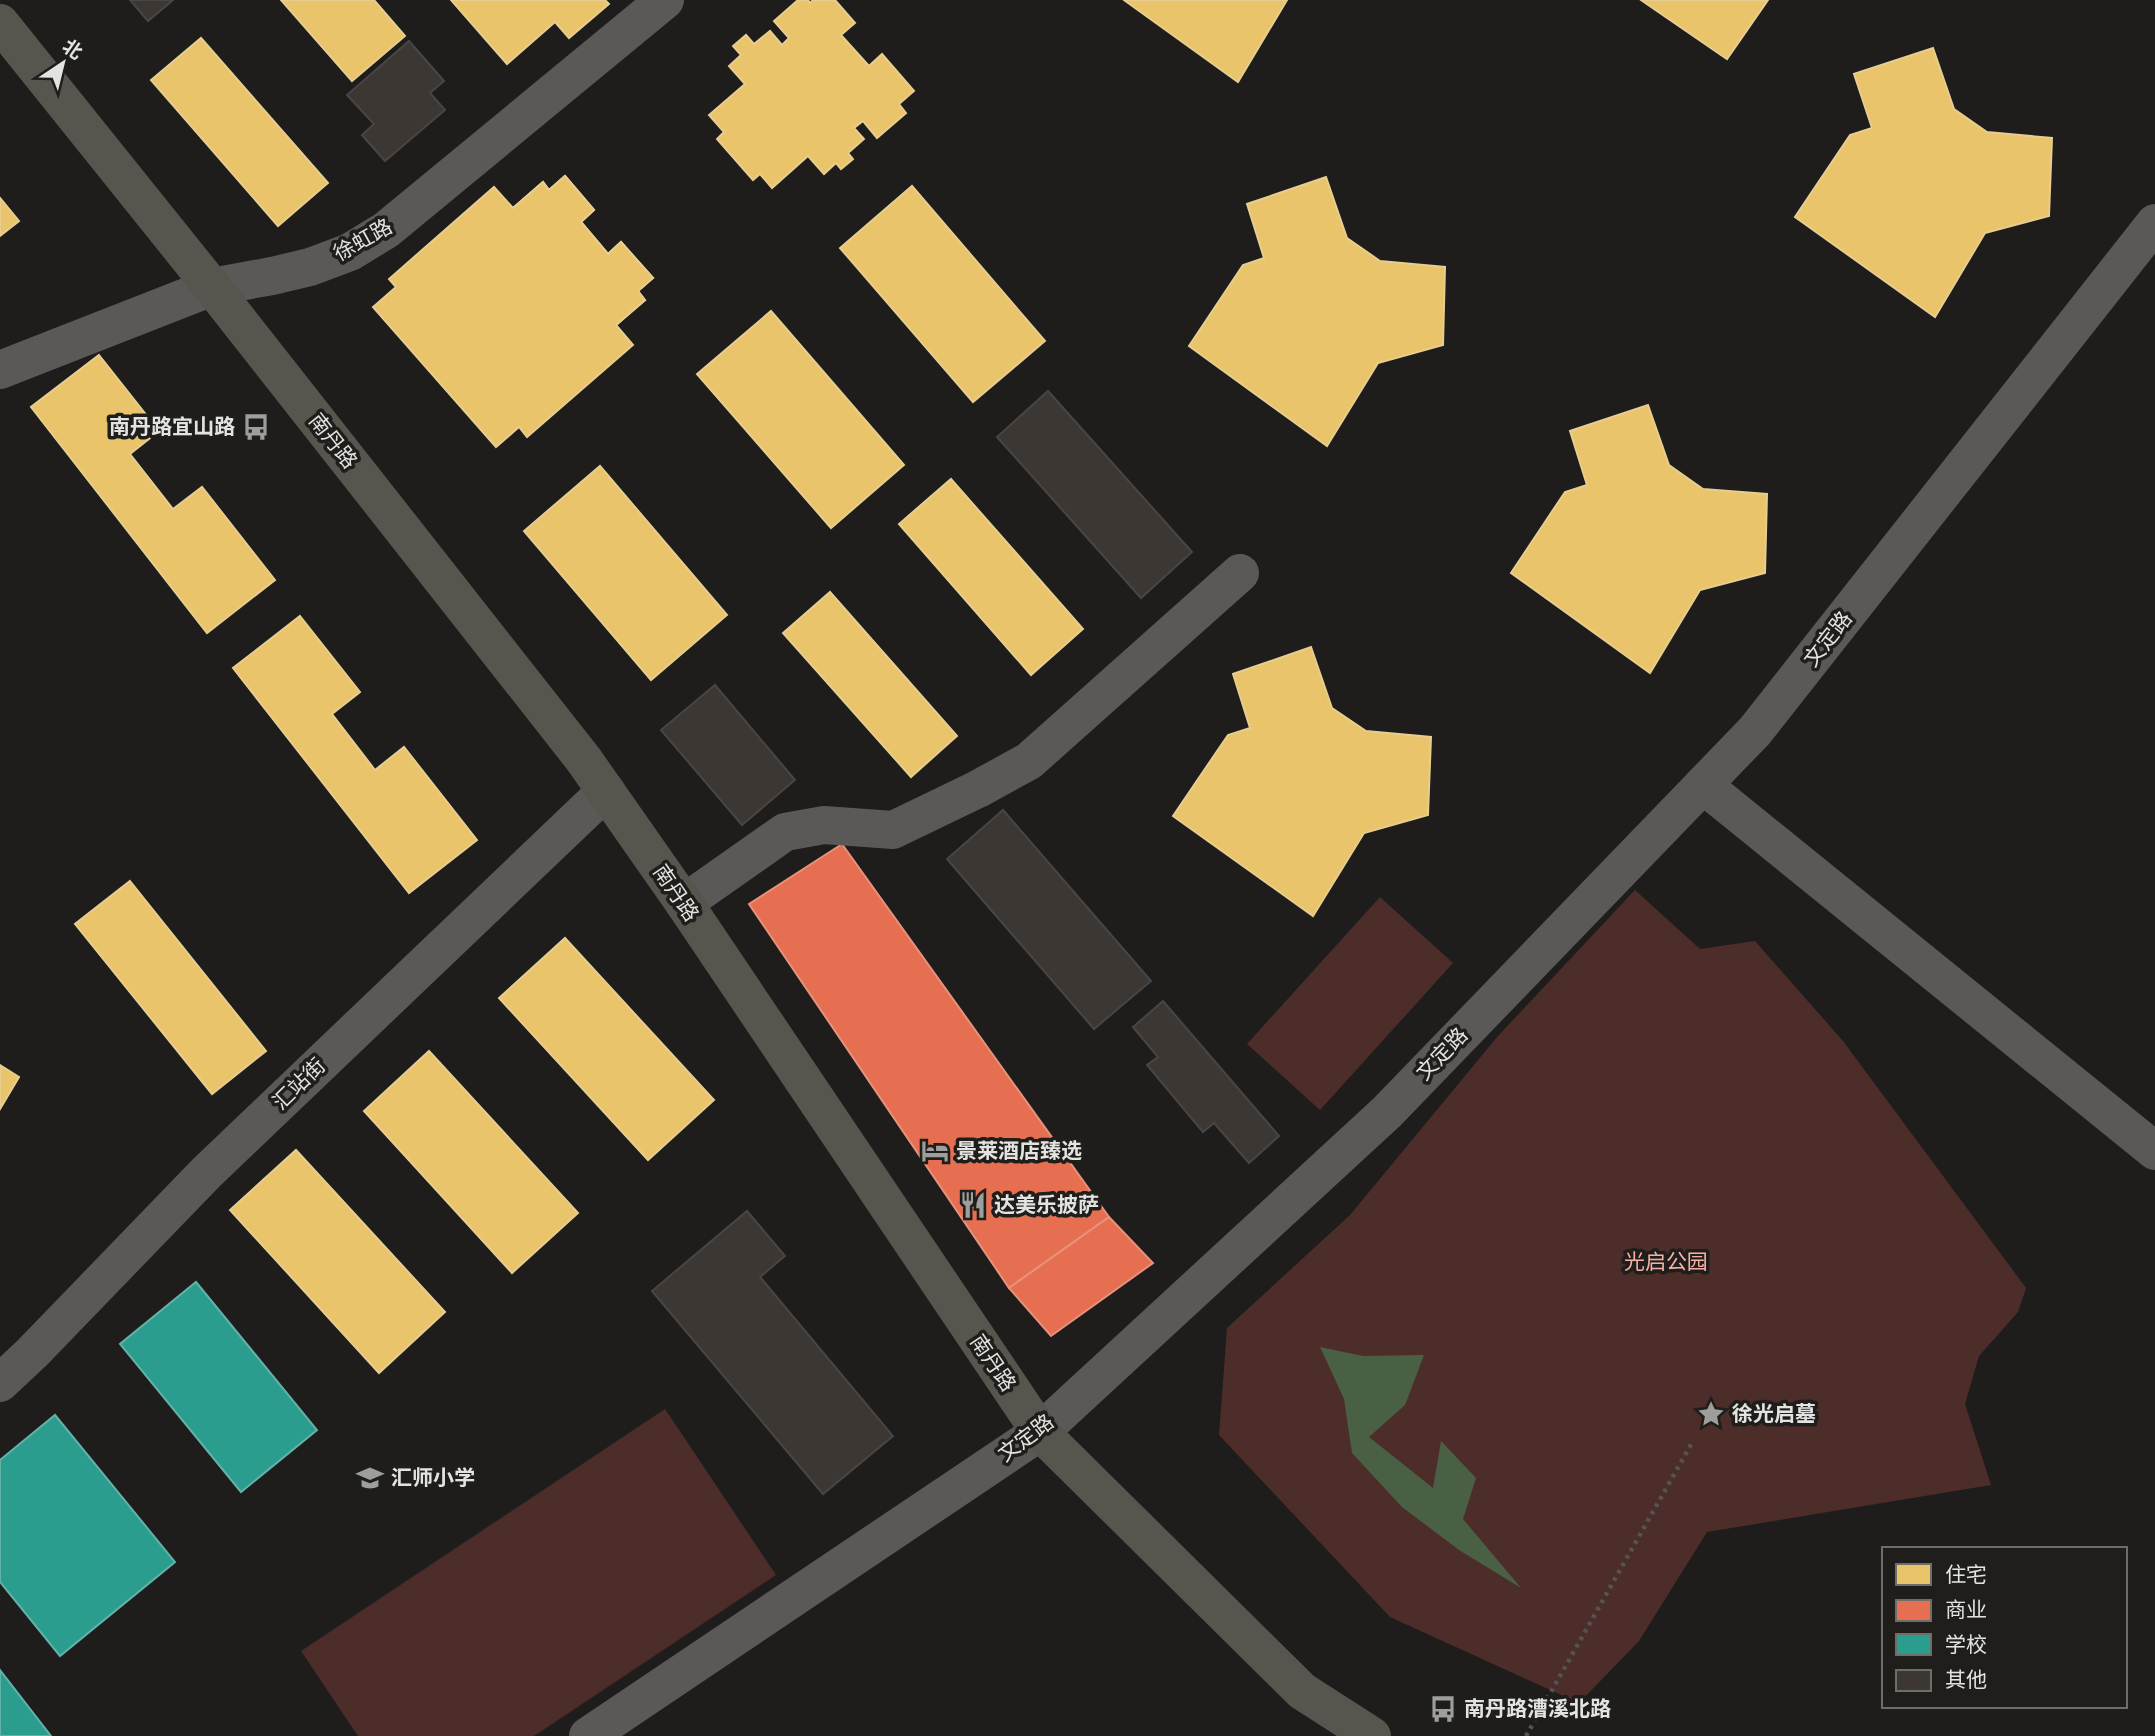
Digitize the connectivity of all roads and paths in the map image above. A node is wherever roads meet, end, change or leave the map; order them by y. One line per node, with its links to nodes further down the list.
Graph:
1 (665, 0): 4 (street, 徐虹路)
2 (0, 23): 4 (main road, 南丹路)
3 (2155, 223): 7 (street, 文定路)
4 (212, 287): 5 (street, 徐虹路); 8 (main road, 南丹路)
5 (0, 370)
6 (1240, 573): 9 (street)
7 (1703, 785): 10 (street); 12 (street, 文定路)
8 (606, 791): 9 (main road, 南丹路); 11 (street, 汇站街)
9 (684, 903): 12 (main road, 南丹路)
10 (2155, 1151)
11 (0, 1383)
12 (1040, 1432): 14 (street, 文定路); 15 (main road, 南丹路)
13 (1693, 1441): 16 (path)
14 (588, 1736)
15 (1372, 1736)
16 (1527, 1736)

